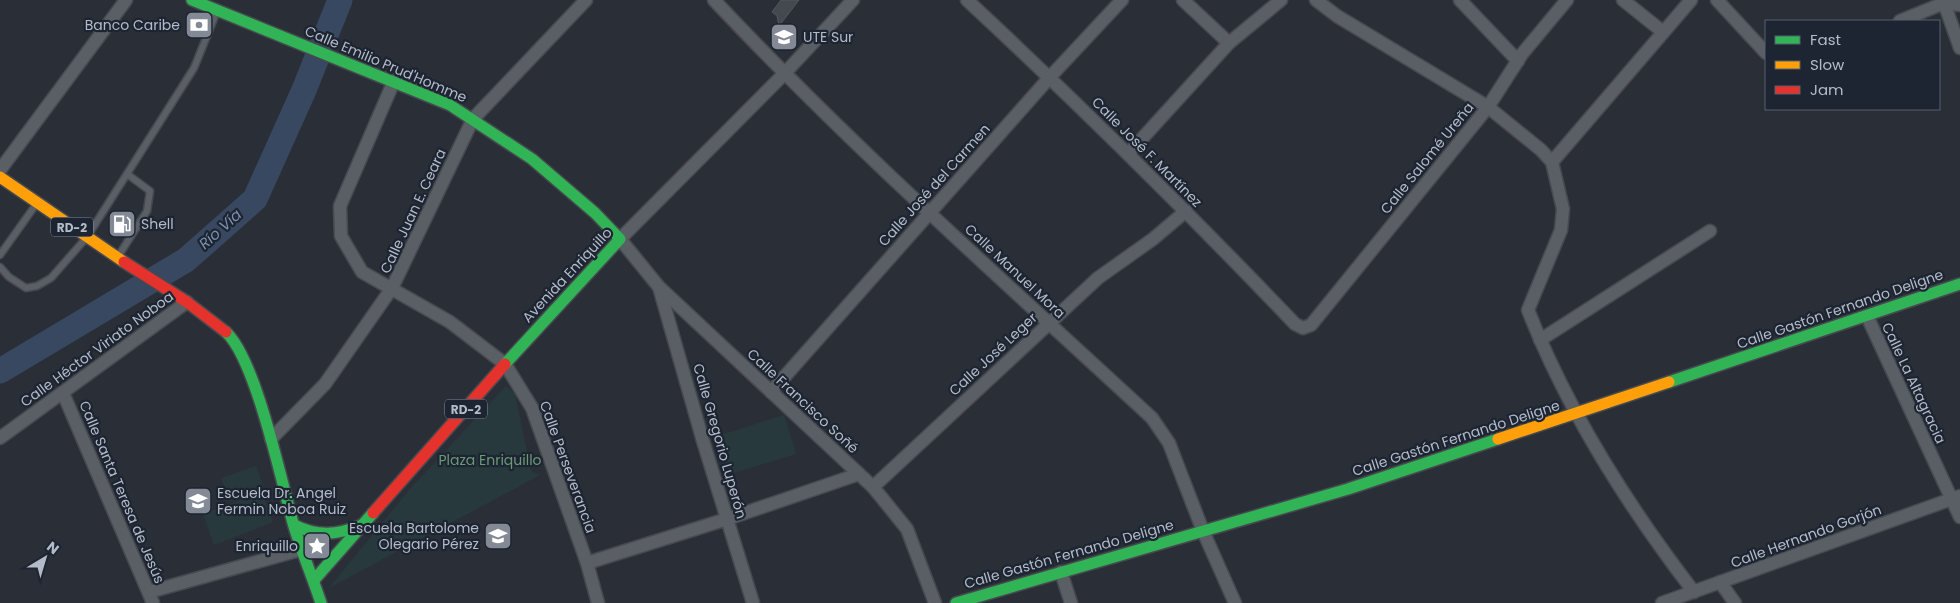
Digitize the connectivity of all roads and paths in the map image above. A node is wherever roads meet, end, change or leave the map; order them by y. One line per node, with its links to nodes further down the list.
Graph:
1 (126, 0): 32 (street)
2 (192, 0): 17 (main road, Calle Emilio Prud'Homme)
3 (586, 0): 29 (street, Calle Juan E. Ceara)
4 (714, 0): 25 (street, Calle Manuel Mora)
5 (853, 0): 25 (street, Avenida Enriquillo)
6 (1122, 0): 26 (street, Calle José del Carmen)
7 (1183, 0): 21 (street)
8 (1281, 0): 21 (street)
9 (1316, 0): 28 (street)
10 (1460, 0): 24 (street)
11 (1567, 0): 24 (street, Calle Salomé Ureña)
12 (1623, 0): 20 (street)
13 (1691, 0): 20 (street)
14 (1716, 0): 23 (street)
15 (1943, 1): 18 (street); 19 (street); 22 (street)
16 (974, 2): 26 (street, Calle José F. Martínez)
17 (219, 5): 27 (main road, Calle Emilio Prud'Homme); 33 (lane)
18 (1960, 5)
19 (1902, 20)
20 (1663, 32): 31 (street)
21 (1229, 43): 30 (street)
22 (1960, 48)
23 (1765, 52)
24 (1518, 61): 28 (street, Calle Salomé Ureña)
25 (784, 74): 37 (street, Calle Manuel Mora); 40 (street, Avenida Enriquillo)
26 (1050, 77): 30 (street, Calle José F. Martínez); 37 (street, Calle José del Carmen)
27 (394, 81): 29 (main road, Calle Emilio Prud'Homme); 46 (street, Calle Perseverancia)
28 (1488, 107): 31 (street); 50 (street, Calle Salomé Ureña)
29 (473, 119): 40 (main road, Calle Emilio Prud'Homme); 46 (street, Calle Juan E. Ceara)
30 (1128, 154): 36 (street, Calle José F. Martínez)
31 (1552, 162): 51 (street)
32 (0, 170)
33 (127, 174): 39 (lane); 42 (lane)
34 (0, 177): 35 (main road, RD-2)
35 (38, 203): 39 (main road, RD-2); 41 (lane)
36 (1186, 211): 49 (street, Calle José Leger); 50 (street, Calle José F. Martínez)
37 (930, 213): 49 (street, Calle Manuel Mora); 53 (street, Calle José del Carmen)
38 (1710, 231): 51 (street)
39 (87, 237): 42 (main road, RD-2); 43 (lane)
40 (620, 240): 45 (street, Calle Francisco Soñé); 52 (main road, Avenida Enriquillo / RD-2)
41 (0, 255)
42 (117, 257): 47 (main road, RD-2)
43 (0, 267)
44 (1960, 284): 48 (main road, Calle Gastón Fernando Deligne)
45 (659, 287): 53 (street, Calle Francisco Soñé); 62 (street, Calle Gregorio Luperón)
46 (392, 288): 52 (street, Calle Perseverancia); 57 (street, Calle Juan E. Ceara)
47 (187, 302): 54 (street, Calle Héctor Viriato Noboa); 57 (main road, RD-2)
48 (1867, 316): 55 (main road, Calle Gastón Fernando Deligne); 60 (street, Calle La Altagracia)
49 (1048, 322): 59 (street, Calle José Leger); 65 (street, Calle Manuel Mora)
50 (1303, 328)
51 (1540, 340): 55 (street)
52 (505, 364): 64 (main road, Avenida Enriquillo / RD-2); 67 (street, Calle Perseverancia)
53 (771, 392): 58 (street, Calle Francisco Soñé)
54 (63, 393): 56 (street, Calle Héctor Viriato Noboa); 72 (street, Calle Santa Teresa de Jesús)
55 (1575, 414): 65 (main road, Calle Gastón Fernando Deligne); 71 (street)
56 (0, 438)
57 (271, 439): 63 (main road, RD-2)
58 (859, 474): 59 (street, Calle Francisco Soñé); 62 (street)
59 (873, 487): 76 (street, Calle Francisco Soñé)
60 (1956, 498): 61 (street, Calle La Altagracia); 70 (street, Calle Hernando Gorjón)
61 (1960, 517)
62 (727, 519): 67 (street); 75 (street, Calle Gregorio Luperón)
63 (294, 525): 64 (main road); 66 (main road, RD-2)
64 (363, 525): 69 (main road, Avenida Enriquillo / RD-2)
65 (1203, 531): 68 (main road, Calle Gastón Fernando Deligne); 79 (street, Calle Manuel Mora)
66 (303, 549): 69 (main road, RD-2); 72 (street)
67 (587, 563): 74 (street, Calle Perseverancia)
68 (1061, 572): 77 (main road, Calle Gastón Fernando Deligne); 78 (street)
69 (314, 580): 73 (main road, RD-2)
70 (1720, 582): 71 (street, Calle Hernando Gorjón); 81 (street)
71 (1694, 592): 80 (street, Calle Hernando Gorjón)
72 (151, 598)
73 (321, 603)
74 (598, 603)
75 (753, 603)
76 (935, 603)
77 (956, 603)
78 (1071, 603)
79 (1235, 603)
80 (1662, 603)
81 (1735, 603)

